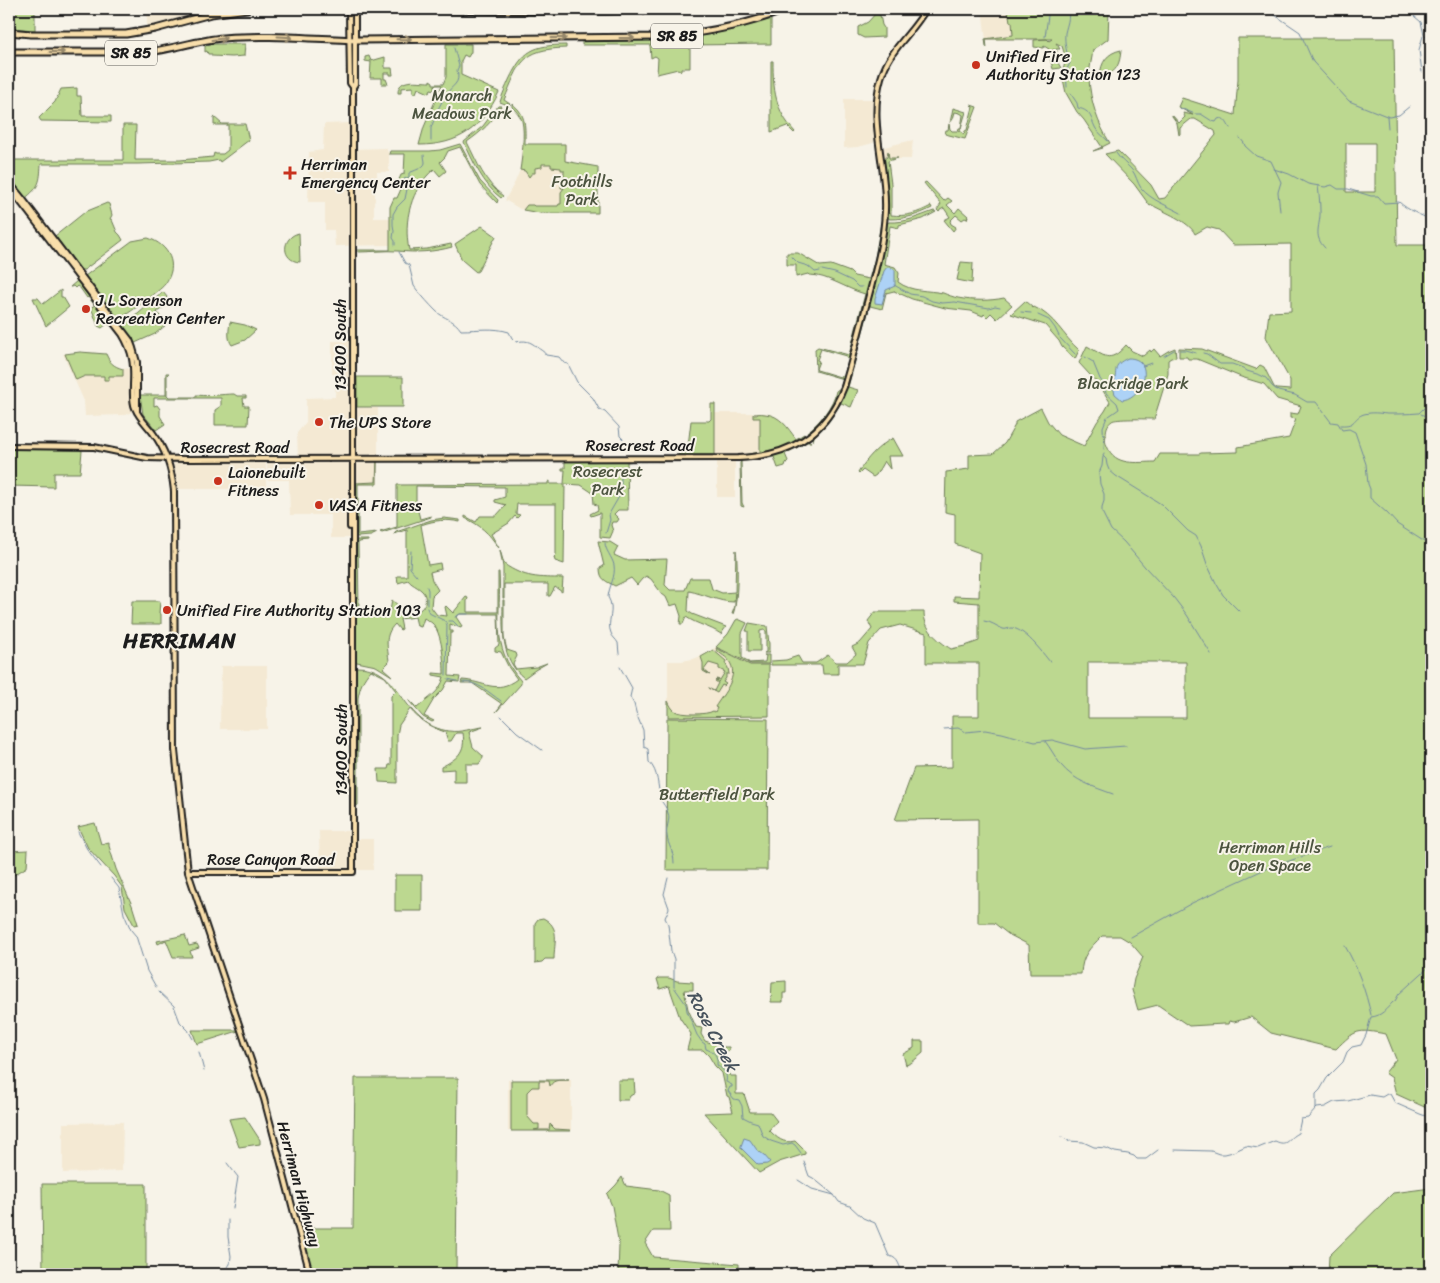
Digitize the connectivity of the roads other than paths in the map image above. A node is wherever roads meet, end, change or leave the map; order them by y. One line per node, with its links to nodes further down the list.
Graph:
1 (247, 9): 8 (highway, SR 85)
2 (314, 9): 3 (highway, SR 85)
3 (349, 9): 7 (highway, SR 85); 9 (main road, 13400 South)
4 (675, 9): 7 (highway, SR 85)
5 (787, 9): 9 (highway, SR 85, one-way to 5)
6 (926, 9): 15 (main road, Rosecrest Road)
7 (355, 10): 9 (main road, 13400 South)
8 (9, 32)
9 (352, 40): 10 (highway, SR 85, one-way to 9); 15 (main road, 13400 South)
10 (9, 52)
11 (9, 182): 13 (main road)
12 (9, 188): 13 (main road)
13 (137, 412): 16 (main road)
14 (9, 446): 16 (main road, Rosecrest Road)
15 (353, 458): 16 (main road, Rosecrest Road); 17 (main road, 13400 South)
16 (167, 459): 19 (main road)
17 (353, 497): 18 (main road); 20 (main road, 13400 South)
18 (350, 527)
19 (188, 872): 20 (main road, Rose Canyon Road); 21 (main road, Herriman Highway)
20 (353, 872)
21 (310, 1274)

